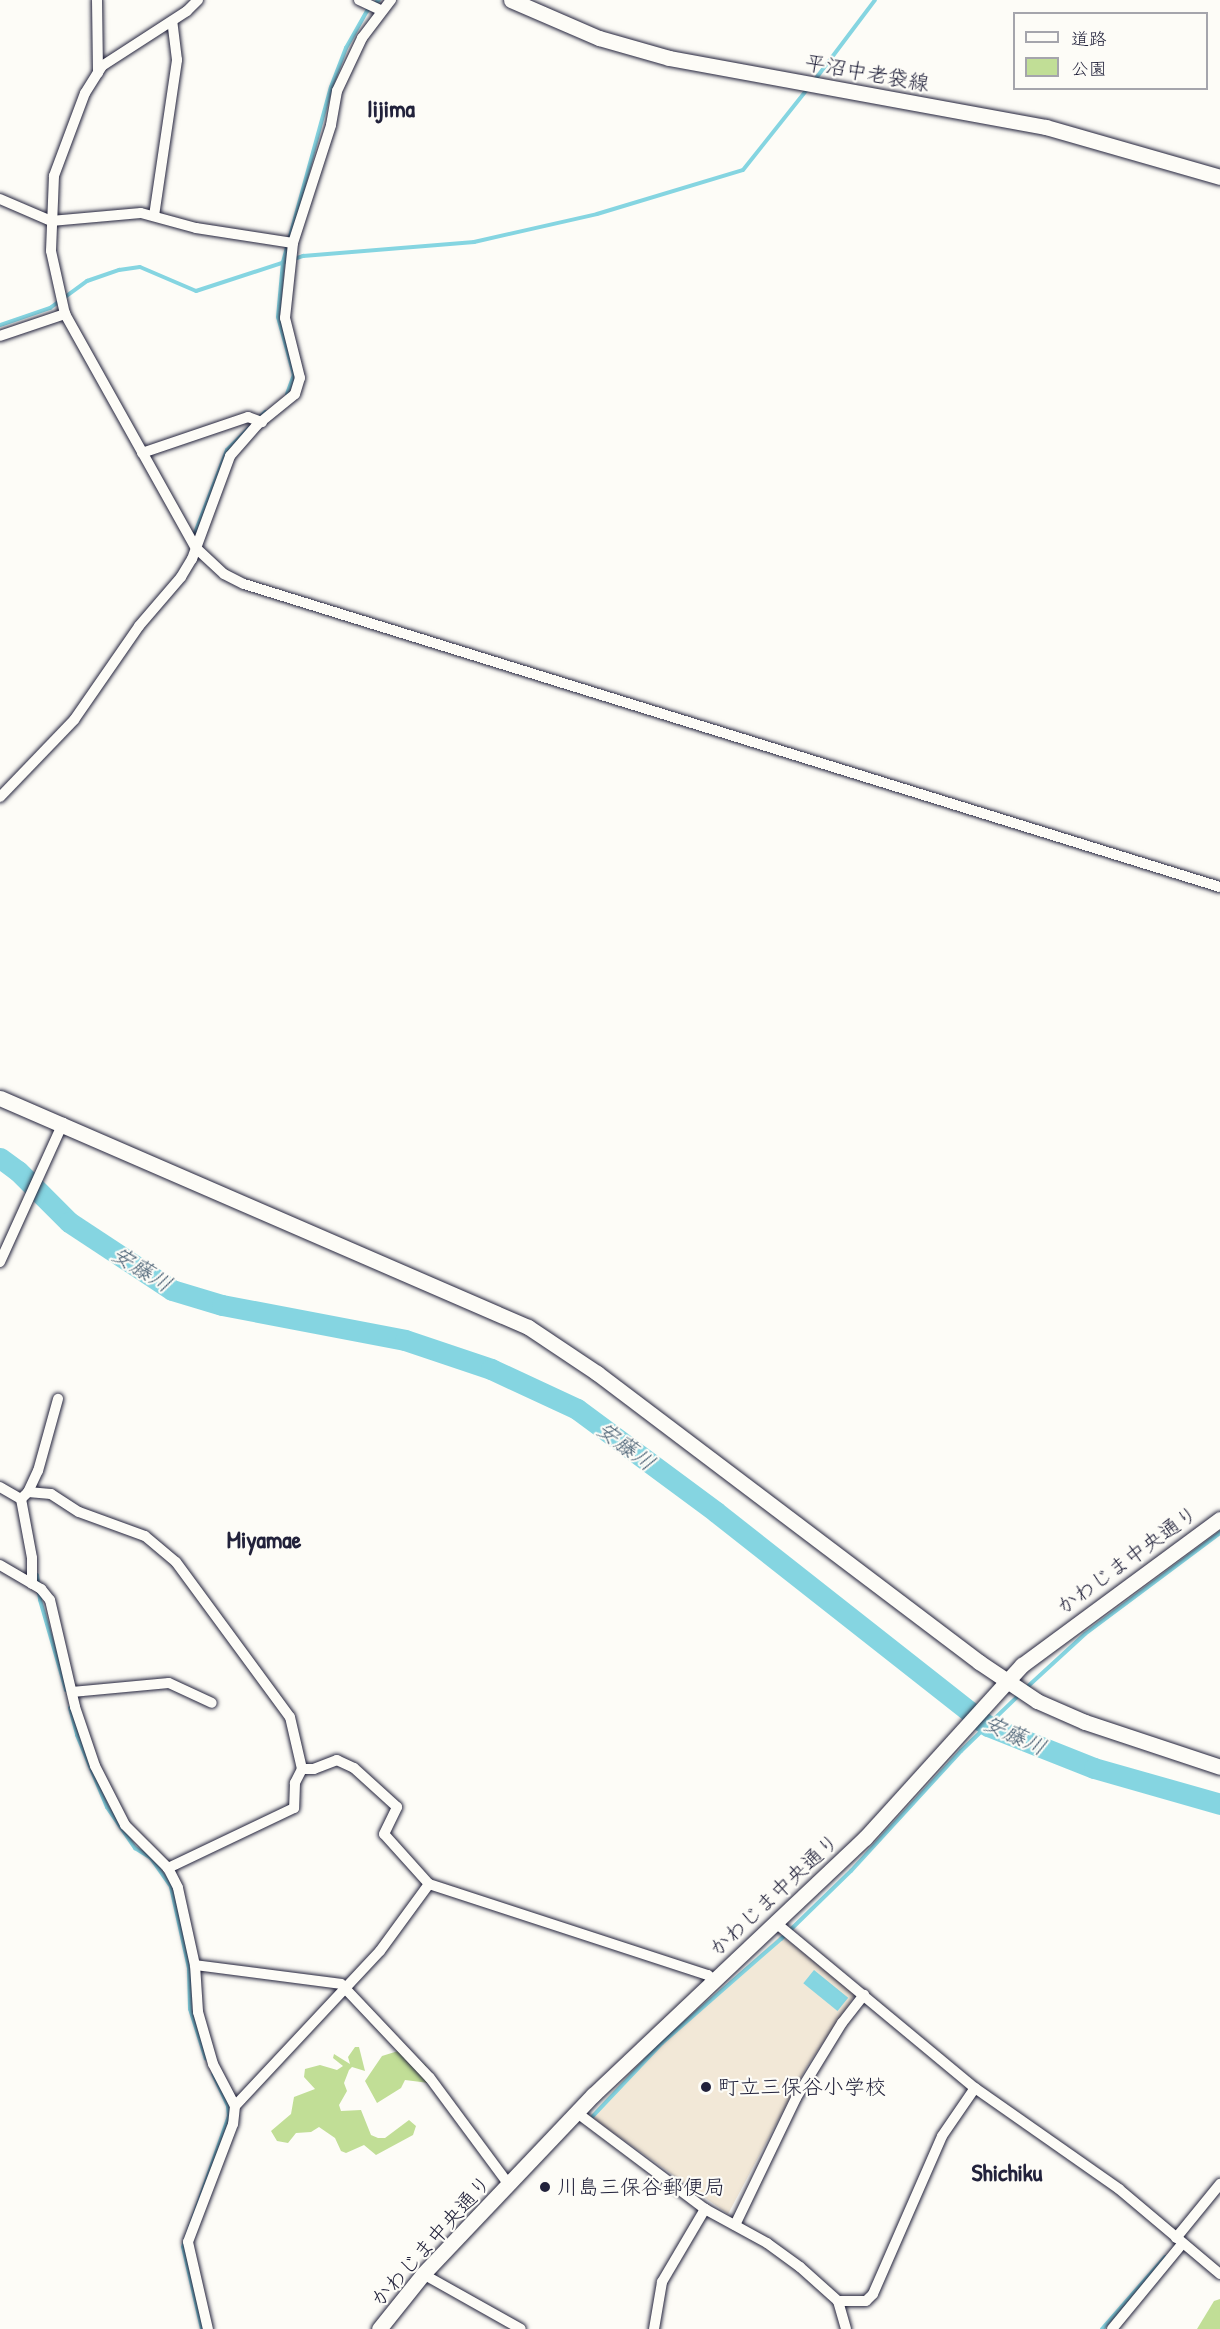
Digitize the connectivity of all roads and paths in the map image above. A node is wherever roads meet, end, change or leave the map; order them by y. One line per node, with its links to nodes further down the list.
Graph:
1 (97, 0): 8 (street)
2 (198, 0): 7 (street)
3 (359, 0): 6 (street)
4 (392, 0): 6 (street)
5 (511, 0): 9 (street, 平沼中老袋線)
6 (380, 10): 13 (street)
7 (172, 21): 8 (street); 11 (street)
8 (98, 73): 12 (street)
9 (1220, 177)
10 (0, 200): 12 (street)
11 (154, 216): 12 (street); 13 (street)
12 (51, 221): 14 (street)
13 (293, 243): 16 (street)
14 (65, 314): 15 (street); 17 (street)
15 (0, 336)
16 (262, 422): 17 (street); 18 (street)
17 (142, 453): 18 (street)
18 (196, 548): 19 (street); 20 (street)
19 (0, 797)
20 (1220, 887)
21 (0, 1098): 22 (street)
22 (63, 1123): 23 (street); 30 (street)
23 (0, 1262)
24 (58, 1399): 26 (street)
25 (0, 1487): 26 (street)
26 (24, 1495): 29 (street); 34 (street)
27 (1220, 1519): 30 (street, かわじま中央通り)
28 (0, 1565): 29 (street)
29 (32, 1584): 31 (street)
30 (1005, 1681): 33 (street); 37 (street, かわじま中央通り)
31 (72, 1692): 32 (street); 35 (street)
32 (212, 1703)
33 (1220, 1767)
34 (302, 1769): 35 (street); 36 (street)
35 (168, 1868): 38 (street)
36 (429, 1884): 39 (street); 40 (street)
37 (776, 1923): 39 (street, かわじま中央通り); 41 (street)
38 (195, 1965): 40 (street); 43 (street)
39 (714, 1981): 44 (street, かわじま中央通り)
40 (345, 1988): 43 (street); 46 (street)
41 (864, 1995): 42 (street); 48 (street)
42 (975, 2088): 49 (street); 52 (street)
43 (235, 2106): 53 (street)
44 (576, 2112): 46 (street, かわじま中央通り); 47 (street)
45 (1220, 2184): 49 (street)
46 (510, 2186): 50 (street, かわじま中央通り)
47 (705, 2210): 48 (street); 56 (street)
48 (735, 2225): 52 (street)
49 (1179, 2241): 51 (street); 58 (street)
50 (423, 2274): 54 (street, かわじま中央通り); 55 (street)
51 (1220, 2274)
52 (838, 2301): 57 (street)
53 (208, 2329)
54 (380, 2329)
55 (521, 2329)
56 (654, 2329)
57 (846, 2329)
58 (1112, 2329)

